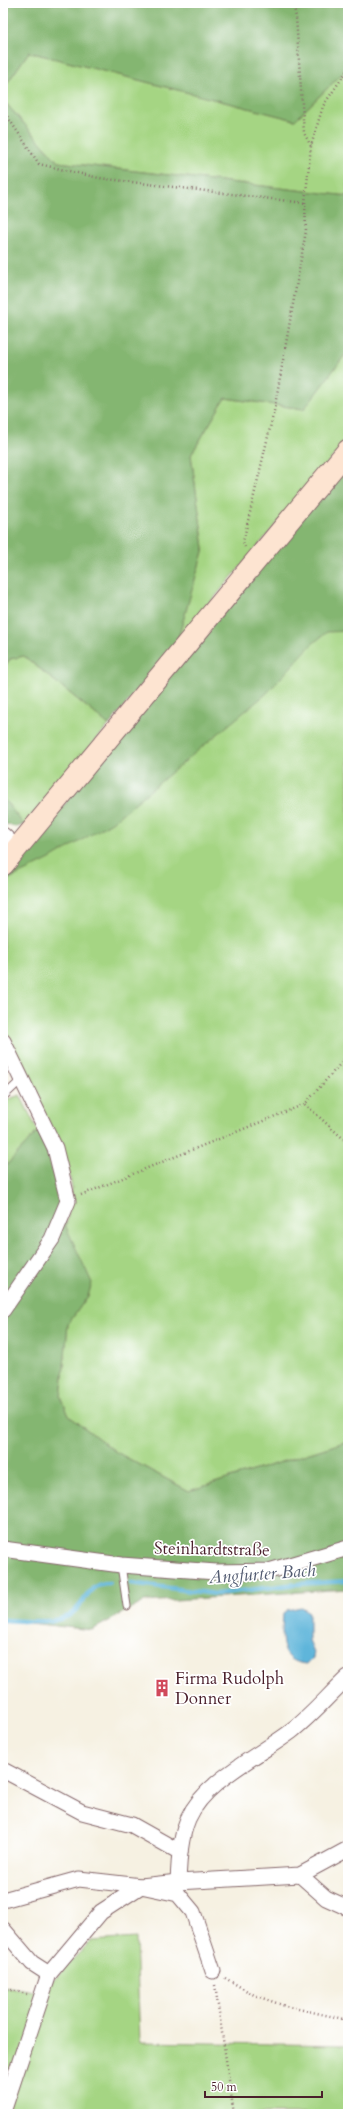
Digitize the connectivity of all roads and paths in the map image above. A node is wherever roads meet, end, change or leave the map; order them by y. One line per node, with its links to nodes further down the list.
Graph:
1 (293, 3): 4 (path)
2 (348, 69): 4 (path)
3 (3, 110): 5 (path)
4 (311, 146): 5 (path)
5 (305, 203): 7 (path)
6 (348, 450): 7 (main road)
7 (249, 569): 8 (main road)
8 (10, 842): 9 (main road)
9 (3, 866)
10 (3, 1041): 12 (street)
11 (348, 1055): 14 (path)
12 (21, 1080): 13 (lane); 16 (street)
13 (3, 1097)
14 (305, 1104): 15 (path); 16 (path)
15 (348, 1143)
16 (68, 1200): 17 (street)
17 (3, 1310)
18 (348, 1548): 20 (street, Steinhardtstraße)
19 (3, 1549): 20 (street, Steinhardtstraße)
20 (121, 1566): 21 (lane)
21 (127, 1606)
22 (348, 1677): 25 (street)
23 (3, 1770): 25 (street)
24 (348, 1849): 26 (street)
25 (180, 1852): 27 (street)
26 (300, 1875): 27 (street); 30 (street)
27 (178, 1882): 28 (street)
28 (141, 1886): 29 (street); 32 (street); 33 (street)
29 (3, 1900)
30 (348, 1908)
31 (3, 1929): 33 (street)
32 (213, 1971): 36 (path); 38 (path)
33 (49, 1974): 35 (street)
34 (3, 1988): 35 (path)
35 (39, 2003): 37 (street)
36 (348, 2020)
37 (3, 2112)
38 (234, 2114)

